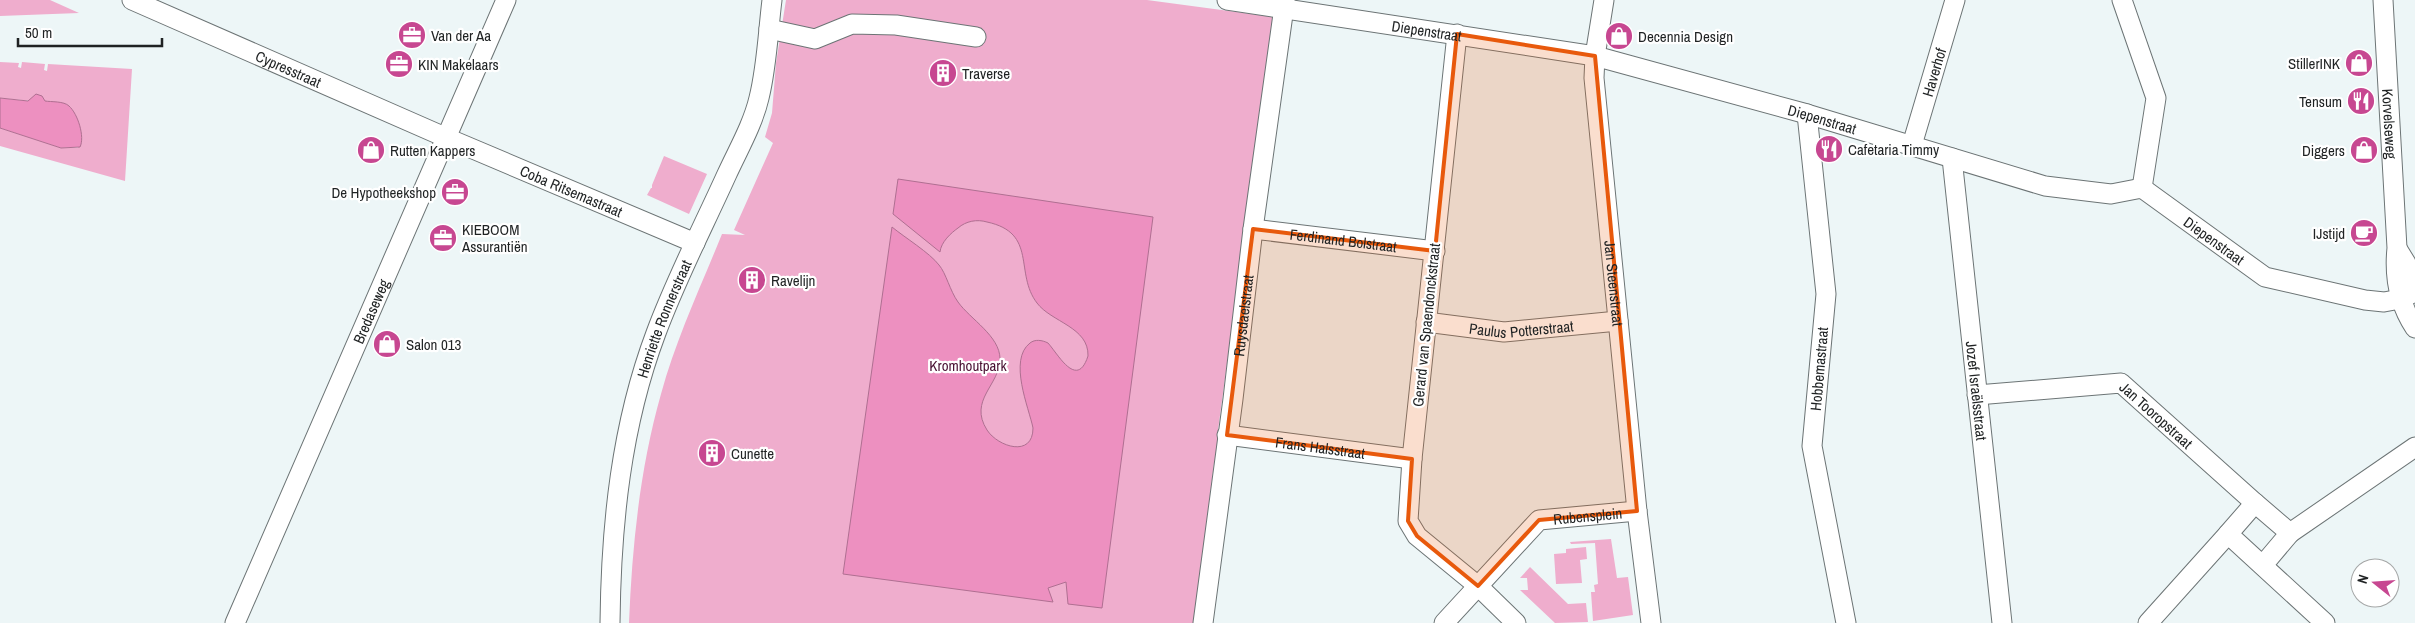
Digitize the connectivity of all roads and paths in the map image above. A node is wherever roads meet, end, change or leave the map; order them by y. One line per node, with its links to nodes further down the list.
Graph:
1 (132, 0): 15 (street, Cypresstraat)
2 (506, 0): 15 (street, Bredaseweg)
3 (772, 0): 10 (street, Henriette Ronnerstraat)
4 (1226, 0): 9 (street, Diepenstraat)
5 (1604, 0): 13 (street, Jan Steenstraat)
6 (1955, 0): 16 (street, Haverhof)
7 (2122, 0): 18 (street)
8 (2383, 0): 22 (street, Korvelseweg)
9 (1284, 4): 11 (street, Diepenstraat); 19 (street, Ruysdaelstraat)
10 (769, 29): 12 (street); 20 (street, Henriette Ronnerstraat)
11 (1457, 34): 13 (street, Diepenstraat); 21 (street, Gerard van Spaendonckstraat)
12 (976, 37)
13 (1595, 56): 14 (street, Diepenstraat); 23 (street, Jan Steenstraat)
14 (1807, 114): 16 (street, Diepenstraat); 42 (street, Hobbemastraat)
15 (447, 138): 20 (street, Coba Ritsemastraat); 36 (street, Bredaseweg)
16 (1912, 145): 17 (street, Diepenstraat)
17 (1952, 158): 18 (street, Diepenstraat); 26 (street, Jozef Israëlsstraat)
18 (2142, 188): 22 (street, Diepenstraat)
19 (1253, 229): 21 (street, Ferdinand Bolstraat); 27 (street, Ruysdaelstraat)
20 (695, 243): 37 (street, Henriette Ronnerstraat)
21 (1434, 251): 24 (street, Gerard van Spaendonckstraat)
22 (2410, 294): 25 (street, Korvelseweg)
23 (1618, 321): 24 (street, Paulus Potterstraat); 31 (street, Jan Steenstraat)
24 (1426, 322): 29 (street, Gerard van Spaendonckstraat)
25 (2415, 328)
26 (1977, 395): 30 (street, Jan Tooropstraat); 43 (street, Jozef Israëlsstraat)
27 (1227, 435): 29 (street, Frans Halsstraat); 38 (street, Ruysdaelstraat)
28 (2415, 447): 32 (street)
29 (1412, 459): 35 (street, Gerard van Spaendonckstraat)
30 (2255, 502): 32 (street, Jan Tooropstraat); 33 (street)
31 (1637, 511): 35 (street, Rubensplein); 41 (street, Rubensplein)
32 (2290, 533): 34 (street)
33 (2228, 534): 34 (street); 44 (street)
34 (2263, 564): 45 (street)
35 (1478, 586): 39 (street, Rubensplein); 40 (street)
36 (235, 623)
37 (610, 623)
38 (1203, 623)
39 (1444, 623)
40 (1516, 623)
41 (1651, 623)
42 (1846, 623)
43 (2002, 623)
44 (2148, 623)
45 (2326, 623)

